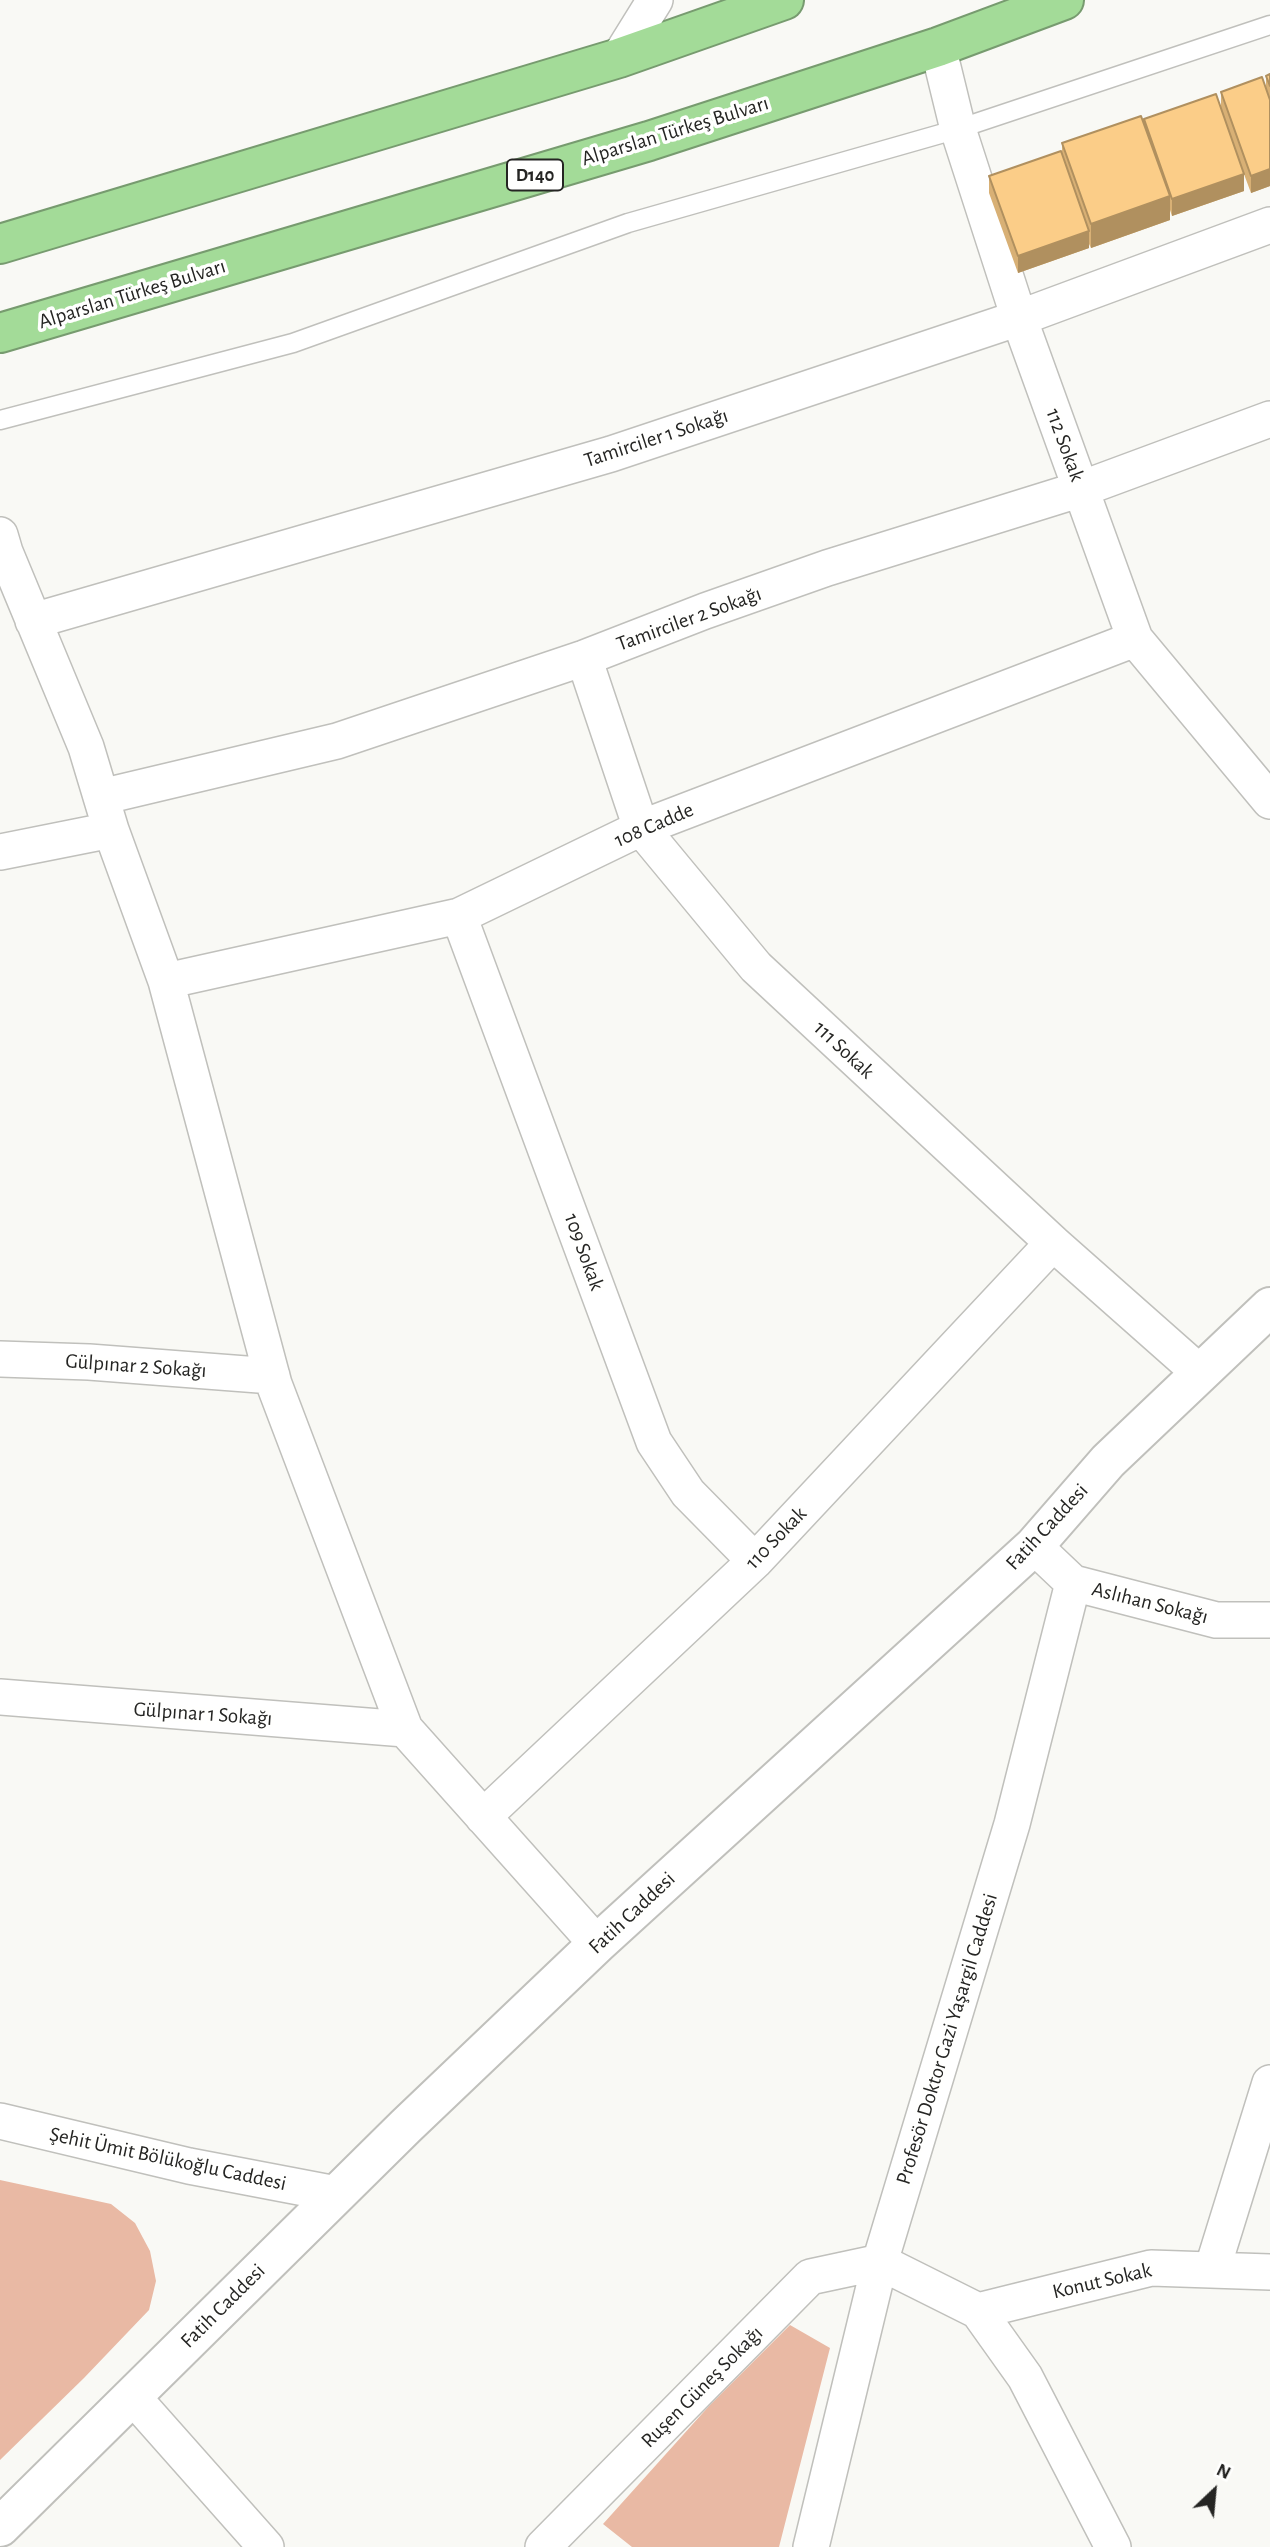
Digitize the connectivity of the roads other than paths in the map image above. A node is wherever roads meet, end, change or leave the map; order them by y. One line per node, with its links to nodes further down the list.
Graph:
1 (655, 0): 6 (street)
2 (785, 0): 6 (highway)
3 (1064, 0): 5 (highway, Alparslan Türkeş Bulvarı / D140)
4 (1270, 25): 7 (lane)
5 (938, 47): 7 (street, 112 Sokak); 11 (highway, Alparslan Türkeş Bulvarı / D140)
6 (620, 58): 9 (highway)
7 (958, 129): 10 (street, 112 Sokak); 13 (lane)
8 (1270, 225): 10 (street, Tamirciler 1 Sokağı)
9 (0, 244)
10 (1019, 318): 14 (street, 112 Sokak); 16 (street, Tamirciler 1 Sokağı)
11 (0, 333)
12 (1270, 419): 14 (street, Tamirciler 2 Sokağı)
13 (0, 420)
14 (1081, 489): 17 (street, 112 Sokak); 18 (street, Tamirciler 2 Sokağı)
15 (0, 535): 16 (street)
16 (33, 621): 20 (street)
17 (1135, 639): 19 (street, 112 Sokak); 21 (street, 108 Cadde)
18 (584, 658): 20 (street, Tamirciler 2 Sokağı); 21 (street, 111 Sokak)
19 (1266, 788)
20 (101, 797): 22 (street)
21 (640, 828): 24 (street, 108 Cadde); 26 (street, 111 Sokak)
22 (111, 830): 23 (street); 25 (street)
23 (0, 852)
24 (459, 916): 25 (street, 108 Cadde); 32 (street, 109 Sokak)
25 (166, 981): 30 (street)
26 (1053, 1243): 29 (street, 111 Sokak); 32 (street, 110 Sokak)
27 (1270, 1307): 29 (main road, Fatih Caddesi)
28 (0, 1359): 30 (street, Gülpınar 2 Sokağı)
29 (1200, 1373): 31 (main road, Fatih Caddesi)
30 (272, 1376): 36 (street)
31 (1034, 1546): 33 (street); 38 (main road, Fatih Caddesi)
32 (755, 1561): 37 (street, 110 Sokak)
33 (1073, 1583): 34 (street, Aslıhan Sokağı); 42 (street, Profesör Doktor Gazi Yaşargil Caddesi)
34 (1270, 1620)
35 (0, 1697): 36 (street, Gülpınar 1 Sokağı)
36 (405, 1729): 37 (street)
37 (483, 1817): 38 (street)
38 (597, 1944): 41 (main road, Fatih Caddesi)
39 (1270, 2083): 43 (street)
40 (0, 2122): 41 (street, Şehit Ümit Bölükoğlu Caddesi)
41 (336, 2194): 46 (main road, Fatih Caddesi)
42 (880, 2262): 45 (street); 49 (street, Ruşen Güneş Sokağı); 50 (street, Profesör Doktor Gazi Yaşargil Caddesi)
43 (1212, 2270): 44 (street, Konut Sokak); 45 (street, Konut Sokak)
44 (1270, 2272)
45 (978, 2311): 51 (street)
46 (132, 2396): 47 (main road, Fatih Caddesi); 48 (street)
47 (0, 2527)
48 (266, 2547)
49 (543, 2547)
50 (811, 2547)
51 (1113, 2547)

